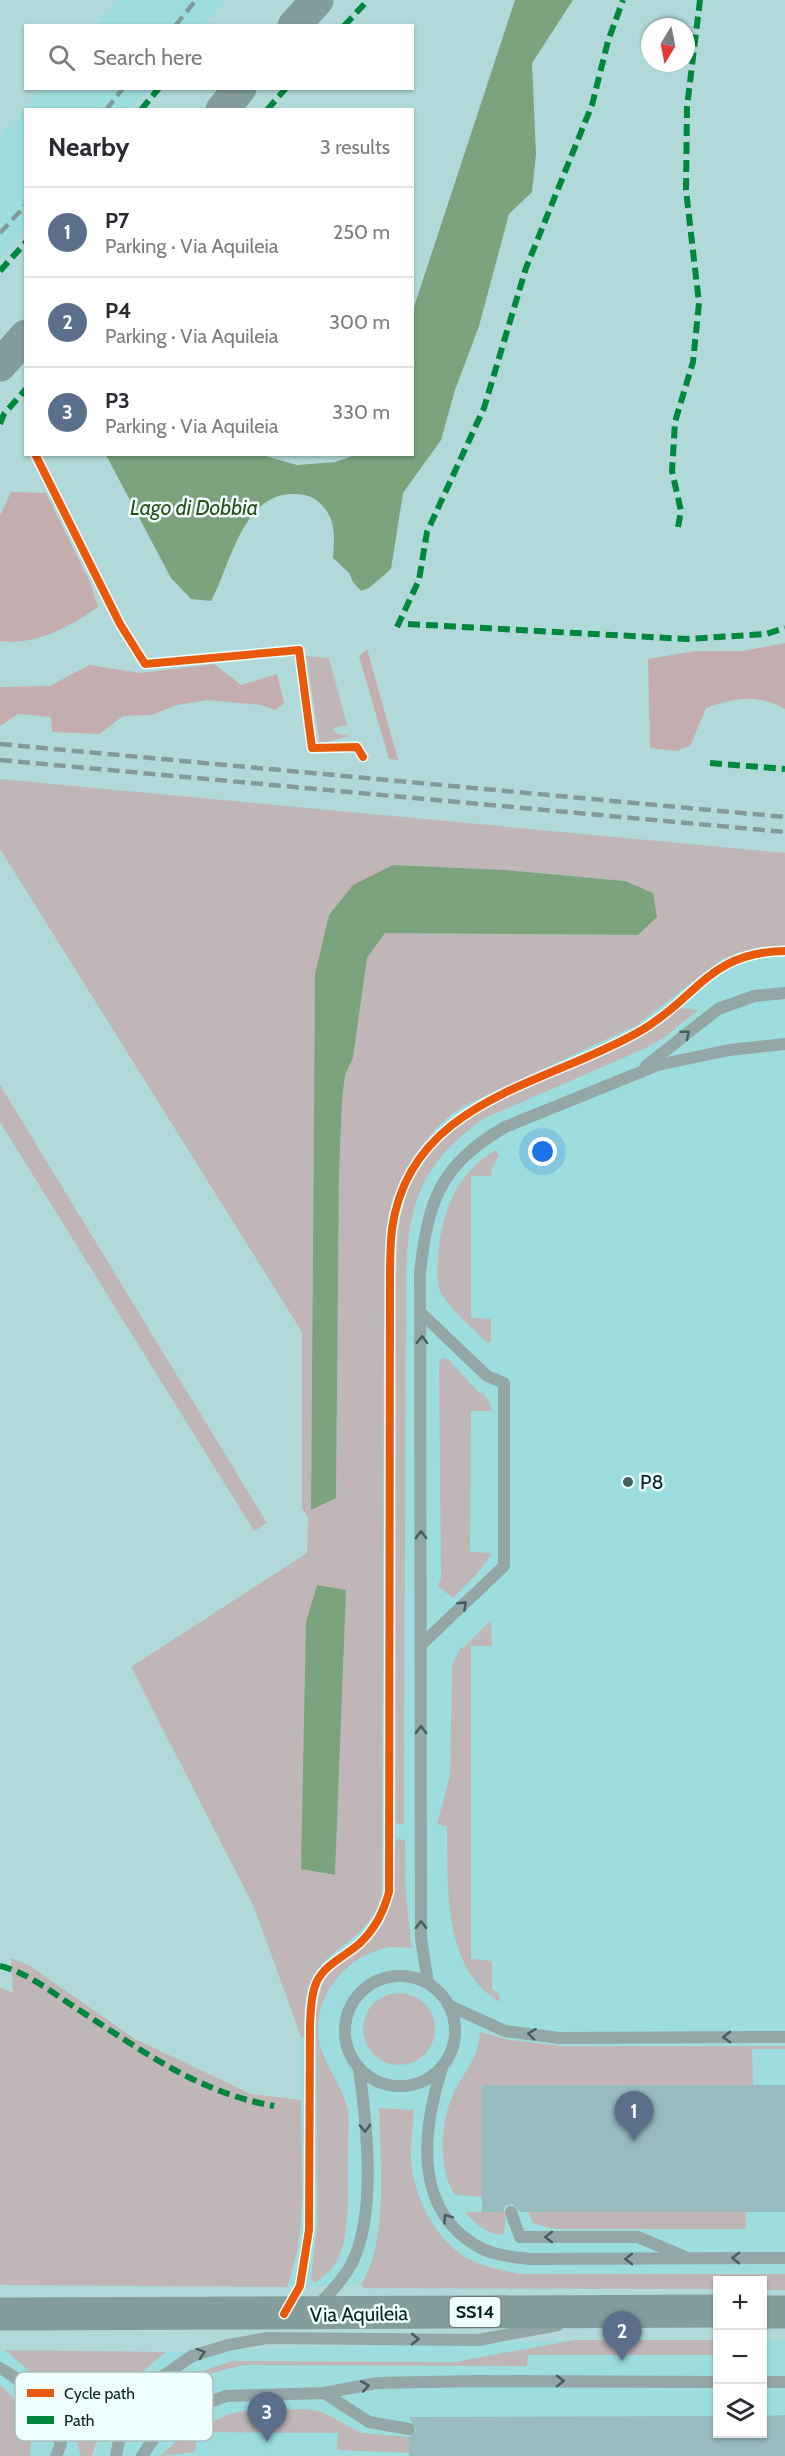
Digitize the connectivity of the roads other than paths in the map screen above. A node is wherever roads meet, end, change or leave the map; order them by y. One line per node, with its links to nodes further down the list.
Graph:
1 (316, 0): 2 (main road)
2 (296, 24)
3 (238, 90): 4 (main road)
4 (224, 108)
5 (24, 338): 6 (main road)
6 (0, 365)
7 (785, 993): 9 (lane, one-way to 7)
8 (785, 1044): 9 (lane)
9 (641, 1071): 10 (lane)
10 (422, 1314): 11 (lane, one-way to 10); 11 (lane, one-way to 10)
11 (421, 1645): 12 (lane, one-way to 11)
12 (428, 1983): 13 (lane); 16 (lane)
13 (450, 2006): 14 (lane, one-way to 13); 15 (lane)
14 (785, 2037)
15 (442, 2068): 16 (lane); 18 (lane, one-way to 15)
16 (359, 2070): 25 (lane, one-way to 25)
17 (511, 2212): 18 (lane, one-way to 17)
18 (687, 2258): 19 (lane, one-way to 18)
19 (785, 2258)
20 (640, 2311): 21 (main road, Via Aquileia / SS14); 25 (main road, Via Aquileia / SS14); 27 (lane, one-way to 20)
21 (713, 2311)
22 (767, 2312): 23 (main road)
23 (785, 2312)
24 (0, 2314): 25 (main road, Via Aquileia / SS14)
25 (309, 2314)
26 (0, 2368): 28 (lane)
27 (169, 2372)
28 (15, 2378)
29 (713, 2382): 32 (lane, one-way to 29)
30 (767, 2382): 31 (lane)
31 (785, 2382)
32 (324, 2393): 33 (lane); 34 (lane)
33 (213, 2401)
34 (409, 2429)
35 (60, 2441): 38 (lane)
36 (119, 2441): 39 (lane, one-way to 36)
37 (152, 2441): 40 (lane)
38 (56, 2456)
39 (116, 2456)
40 (142, 2456)

